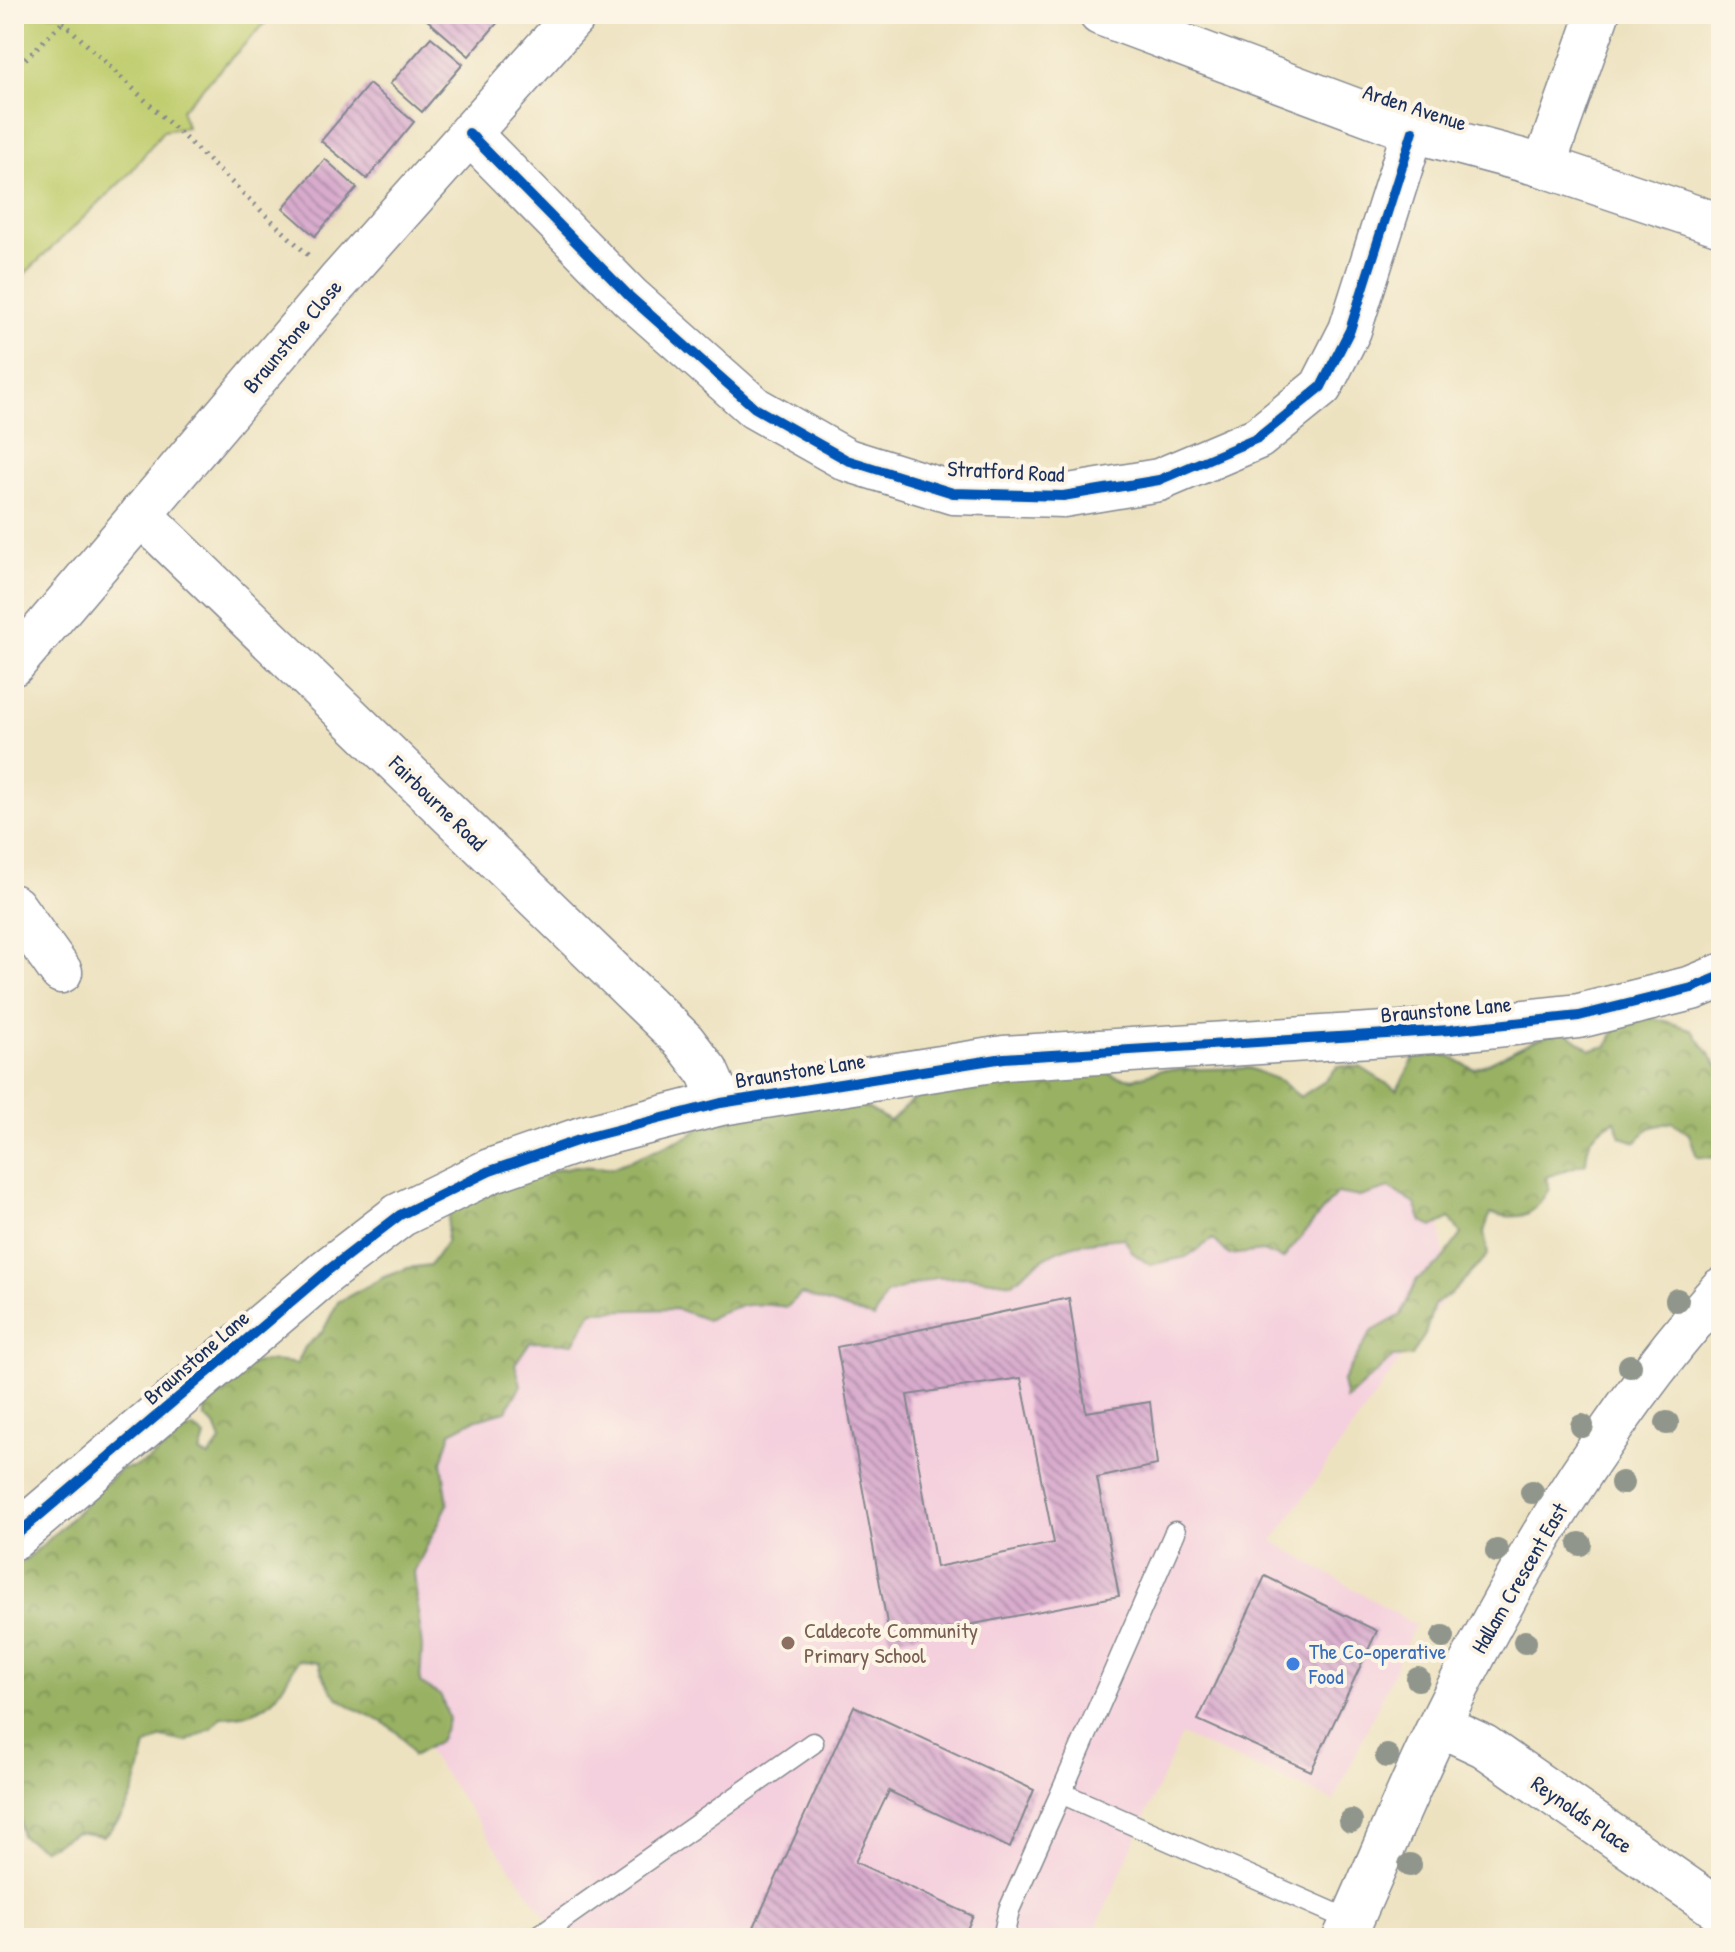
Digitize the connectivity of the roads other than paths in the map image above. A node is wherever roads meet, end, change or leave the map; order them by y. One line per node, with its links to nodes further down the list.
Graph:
1 (576, 14): 5 (street, Braunstone Close)
2 (1100, 14): 4 (street, Arden Avenue)
3 (1598, 14): 6 (street)
4 (1413, 131): 5 (street, Stratford Road); 6 (street, Arden Avenue)
5 (469, 133): 8 (street, Braunstone Close)
6 (1544, 166): 7 (street, Arden Avenue)
7 (1721, 225)
8 (140, 514): 9 (street, Braunstone Close); 13 (street, Fairbourne Road)
9 (14, 664)
10 (14, 906): 11 (street)
11 (61, 972)
12 (1721, 976): 13 (street, Braunstone Lane)
13 (721, 1103): 16 (street, Braunstone Lane)
14 (1721, 1289): 17 (street, Hallam Crescent East)
15 (1175, 1532): 19 (lane)
16 (14, 1537)
17 (1439, 1725): 20 (street, Reynolds Place); 21 (street, Hallam Crescent East)
18 (813, 1743): 22 (lane)
19 (1061, 1793): 21 (lane); 23 (lane)
20 (1721, 1911)
21 (1348, 1929)
22 (536, 1938)
23 (1003, 1938)

